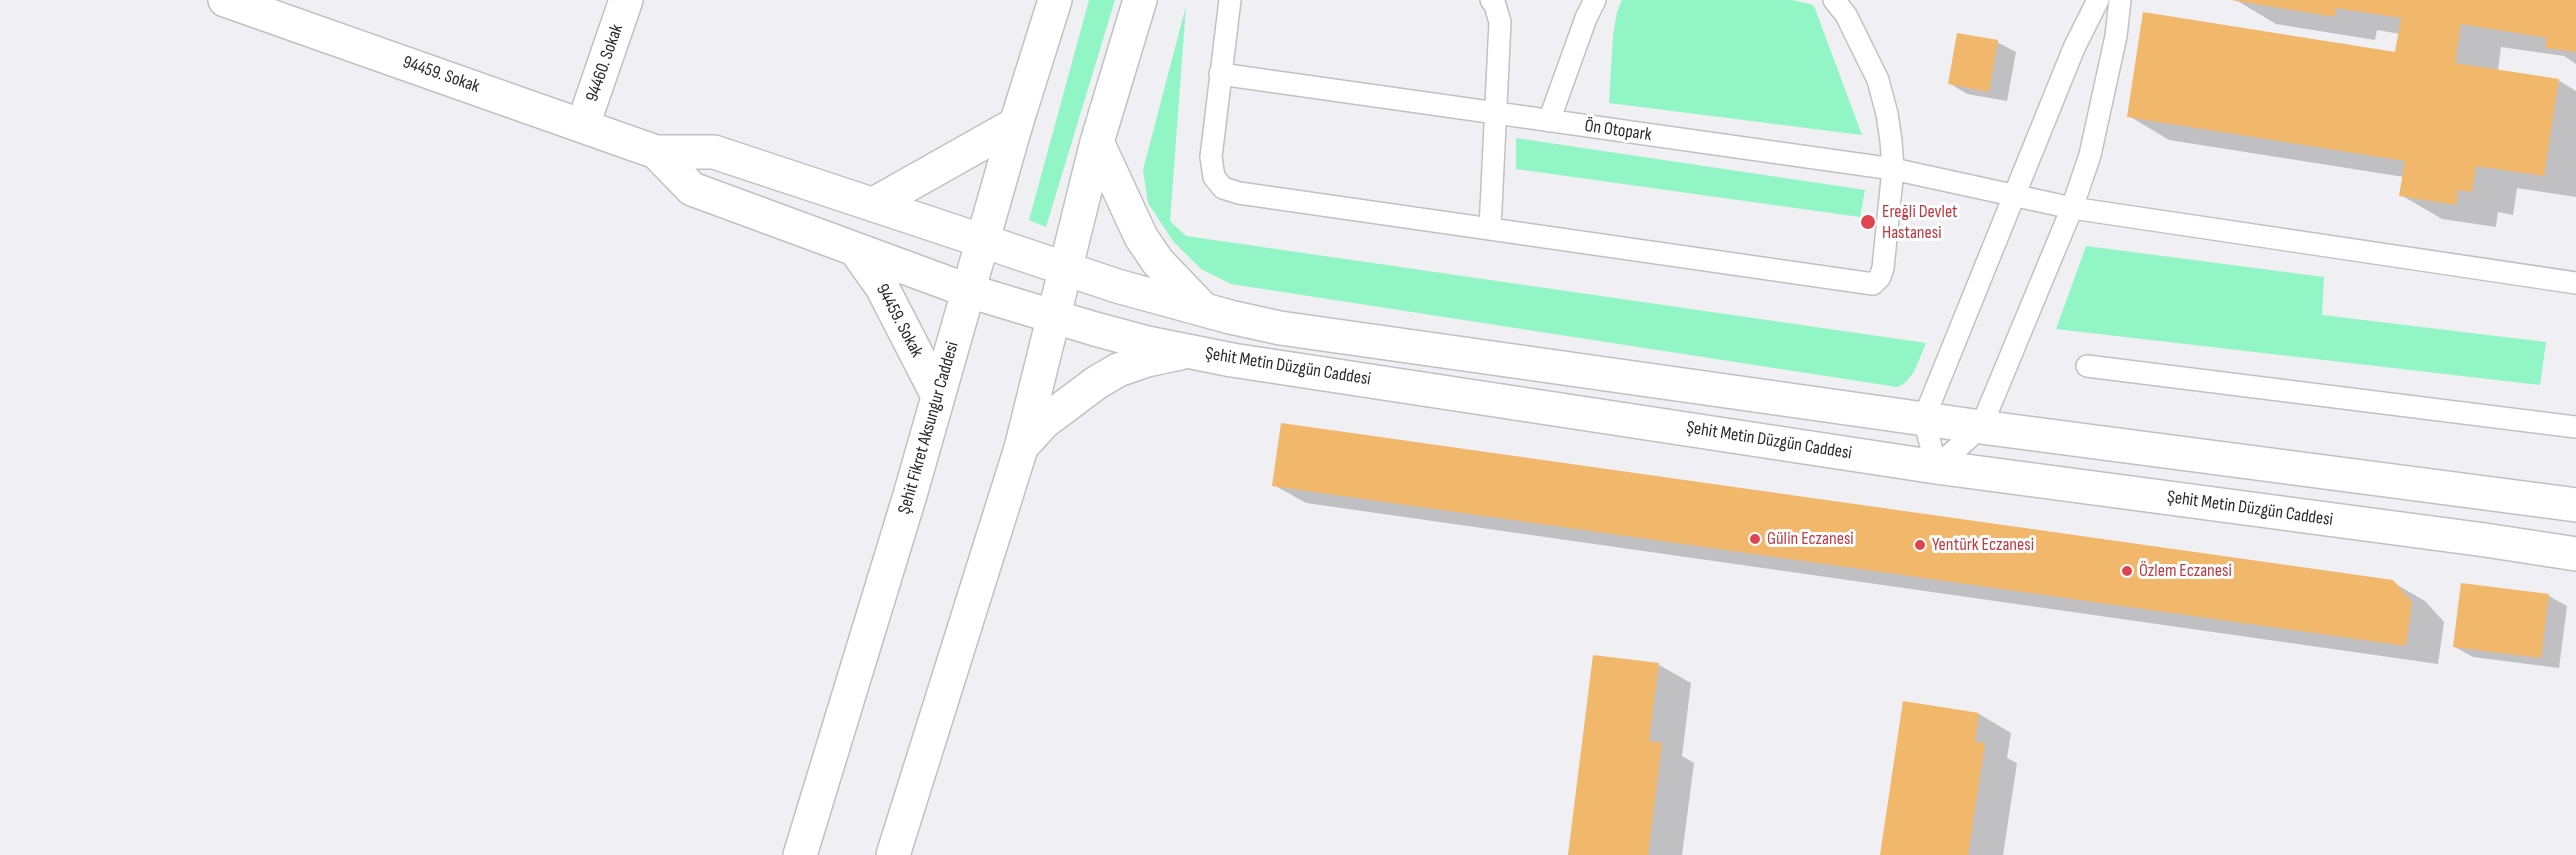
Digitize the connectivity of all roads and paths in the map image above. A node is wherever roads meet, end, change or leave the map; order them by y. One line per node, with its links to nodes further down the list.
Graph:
1 (225, 0): 15 (main road, 94459. Sokak)
2 (626, 0): 15 (main road, 94460. Sokak)
3 (1054, 0): 14 (main road, Şehit Fikret Aksungur Caddesi)
4 (1140, 0): 16 (main road)
5 (1230, 0): 11 (lane)
6 (1491, 0): 12 (lane)
7 (1595, 0): 13 (lane)
8 (1834, 0): 18 (lane)
9 (2098, 0): 19 (lane)
10 (2120, 0): 21 (lane)
11 (1220, 74): 12 (lane, Ön Otopark); 22 (lane)
12 (1496, 114): 13 (lane, Ön Otopark); 22 (lane)
13 (1549, 121): 18 (lane, Ön Otopark)
14 (1016, 124): 20 (main road); 23 (main road, Şehit Fikret Aksungur Caddesi)
15 (583, 125): 17 (main road, 94459. Sokak)
16 (1097, 142): 25 (main road); 28 (main road)
17 (656, 152): 20 (main road, 94459. Sokak); 24 (main road, 94459. Sokak)
18 (1893, 169): 19 (lane, Ön Otopark); 22 (lane)
19 (2015, 196): 21 (lane, Ön Otopark); 33 (lane)
20 (874, 204): 23 (main road, 94459. Sokak)
21 (2072, 208): 26 (lane, Ön Otopark); 34 (lane)
22 (1490, 229)
23 (983, 241): 25 (main road, Şehit Metin Düzgün Caddesi); 27 (main road, Şehit Fikret Aksungur Caddesi)
24 (855, 249): 27 (main road, 94459. Sokak); 32 (main road, 94459. Sokak)
25 (1065, 270): 28 (main road, Şehit Metin Düzgün Caddesi); 29 (main road)
26 (2576, 283)
27 (969, 291): 29 (main road, Şehit Metin Düzgün Caddesi); 32 (main road, Şehit Fikret Aksungur Caddesi)
28 (1202, 308): 33 (main road, Şehit Metin Düzgün Caddesi)
29 (1053, 316): 30 (main road, Şehit Metin Düzgün Caddesi); 36 (main road)
30 (1190, 351): 36 (main road); 37 (main road, Şehit Metin Düzgün Caddesi)
31 (2087, 366): 35 (lane)
32 (938, 396): 40 (main road, Şehit Fikret Aksungur Caddesi)
33 (1924, 418): 34 (main road, Şehit Metin Düzgün Caddesi); 37 (lane)
34 (1982, 427): 37 (lane); 38 (main road, Şehit Metin Düzgün Caddesi)
35 (2576, 427)
36 (1021, 448): 41 (main road)
37 (1936, 467): 39 (main road, Şehit Metin Düzgün Caddesi)
38 (2576, 504)
39 (2576, 554)
40 (800, 855)
41 (893, 855)

